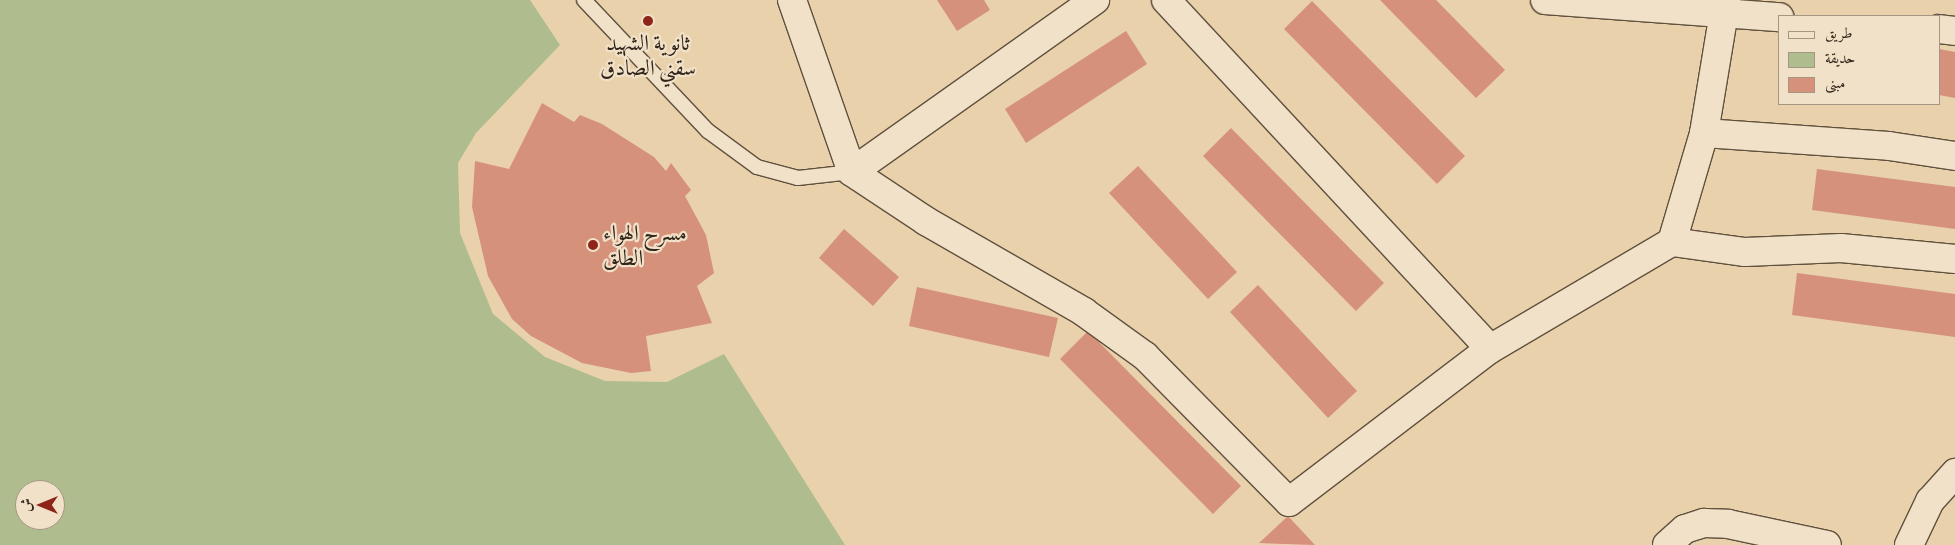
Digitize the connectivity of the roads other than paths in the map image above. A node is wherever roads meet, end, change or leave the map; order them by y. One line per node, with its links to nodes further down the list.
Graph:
1 (584, 0): 12 (lane)
2 (792, 0): 12 (street)
3 (1095, 0): 12 (street)
4 (1166, 0): 15 (street)
5 (1545, 0): 6 (street)
6 (1725, 6): 7 (street); 10 (street)
7 (1778, 17)
8 (1940, 29): 9 (street)
9 (1955, 31)
10 (1704, 133): 11 (street); 13 (street)
11 (1955, 156)
12 (852, 172): 15 (street)
13 (1672, 242): 14 (street); 15 (street)
14 (1955, 259)
15 (1490, 349)
16 (1955, 474): 19 (street)
17 (1667, 545): 18 (street)
18 (1827, 545)
19 (1908, 545)

